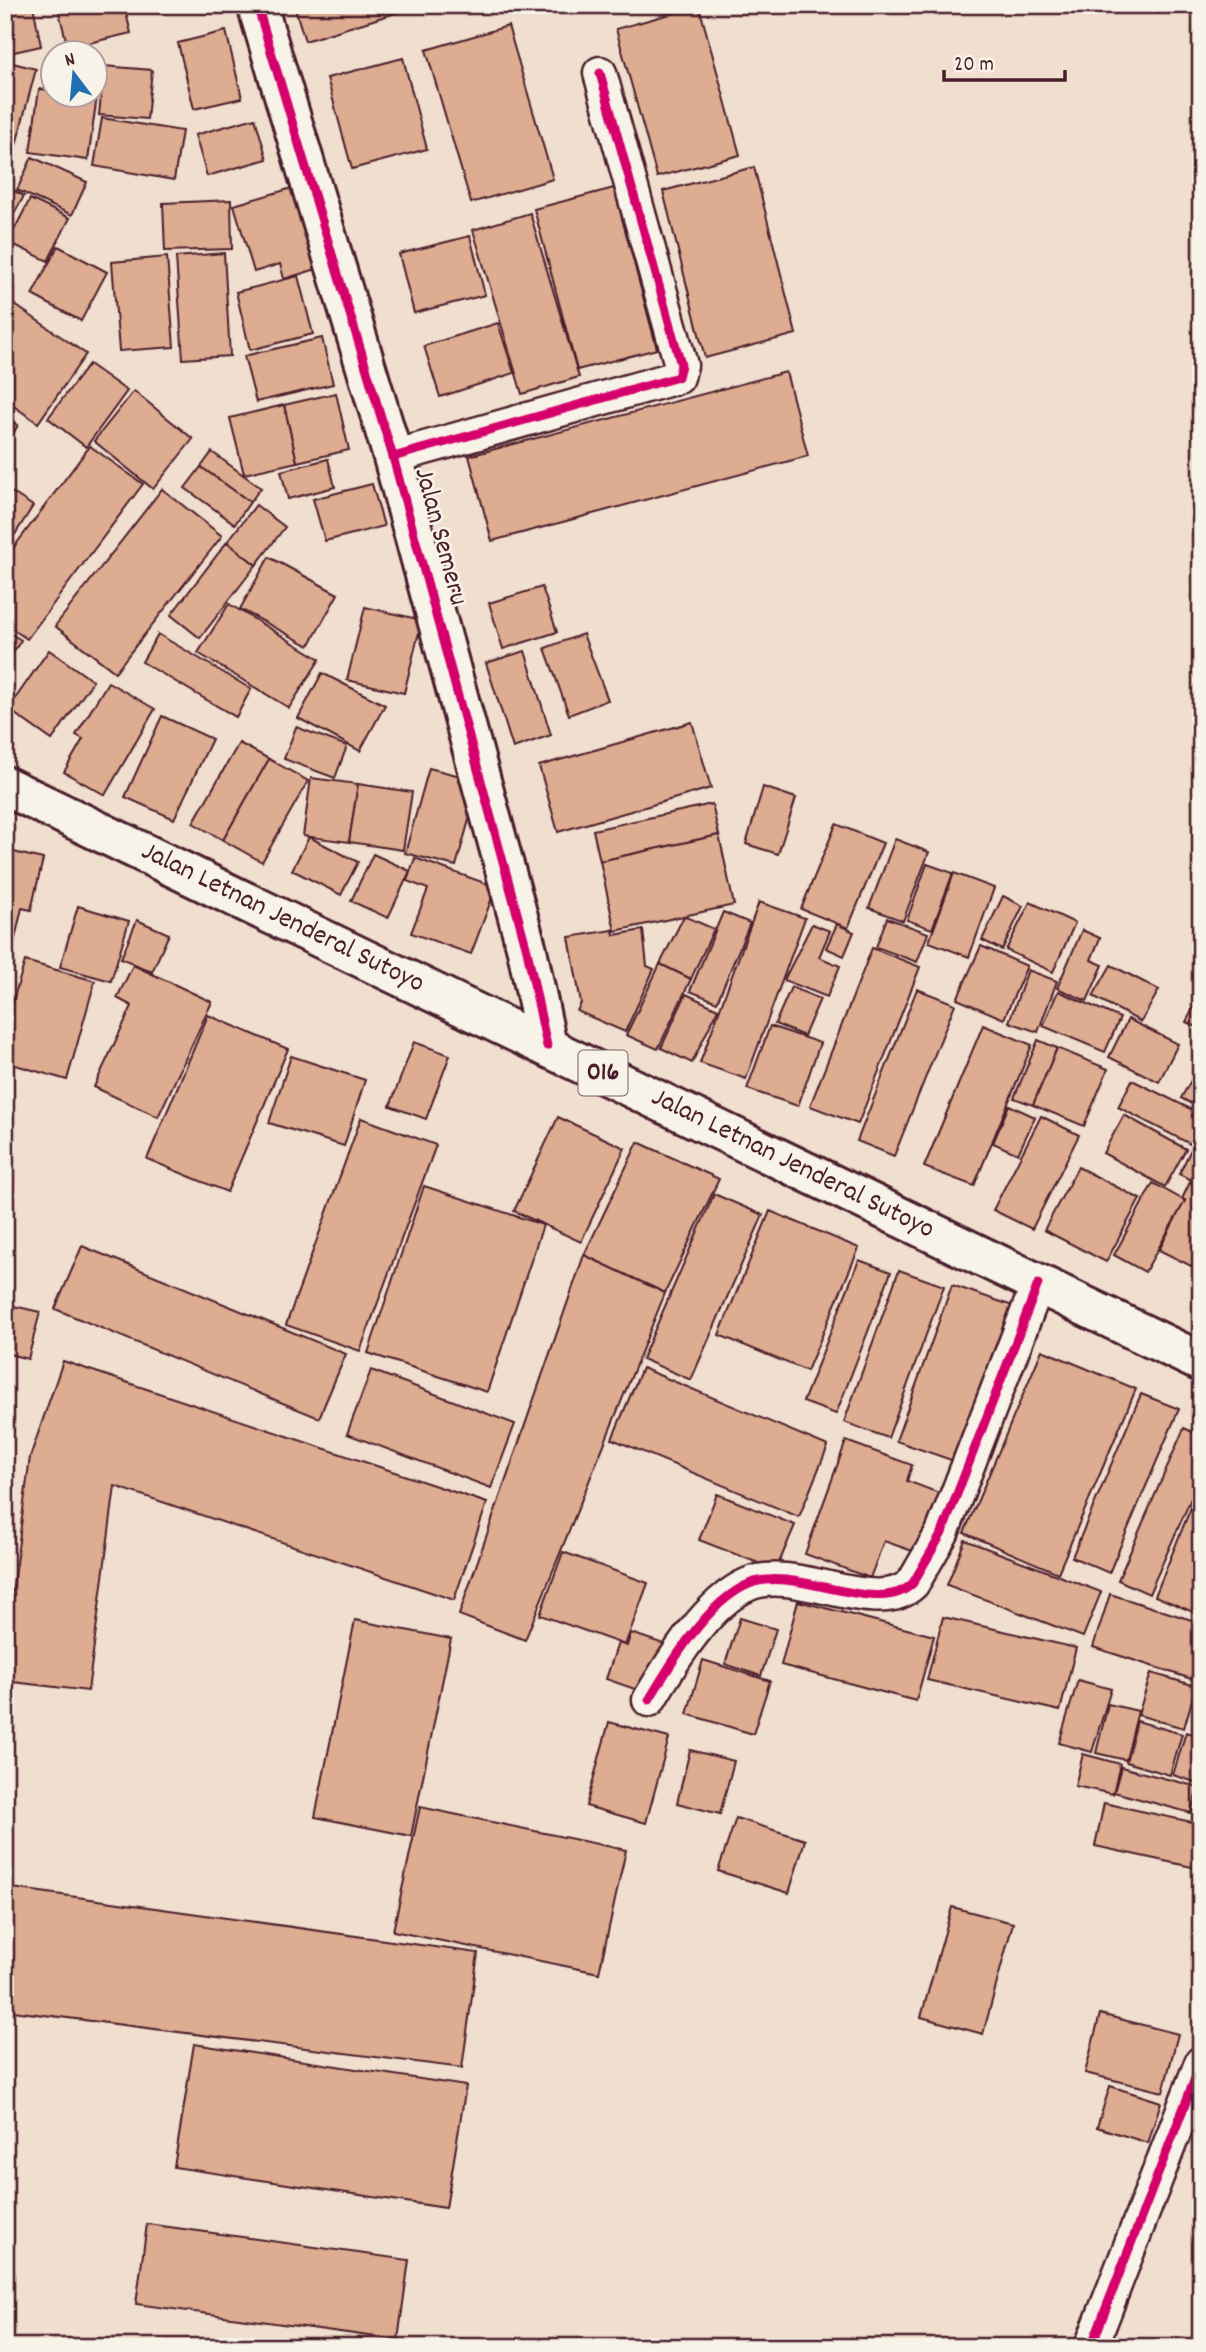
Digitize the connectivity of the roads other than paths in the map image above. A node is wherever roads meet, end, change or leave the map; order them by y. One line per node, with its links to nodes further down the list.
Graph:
1 (257, 5): 3 (main road, Jalan Semeru)
2 (600, 73): 3 (street)
3 (393, 457): 5 (main road, Jalan Semeru)
4 (5, 786): 5 (main road, Jalan Letnan Jenderal Sutoyo / 016)
5 (547, 1046): 6 (main road, Jalan Letnan Jenderal Sutoyo / 016)
6 (1038, 1284): 7 (main road, Jalan Letnan Jenderal Sutoyo / 016); 8 (street)
7 (1201, 1362)
8 (649, 1700)
9 (1201, 2063): 10 (street)
10 (1091, 2347)

